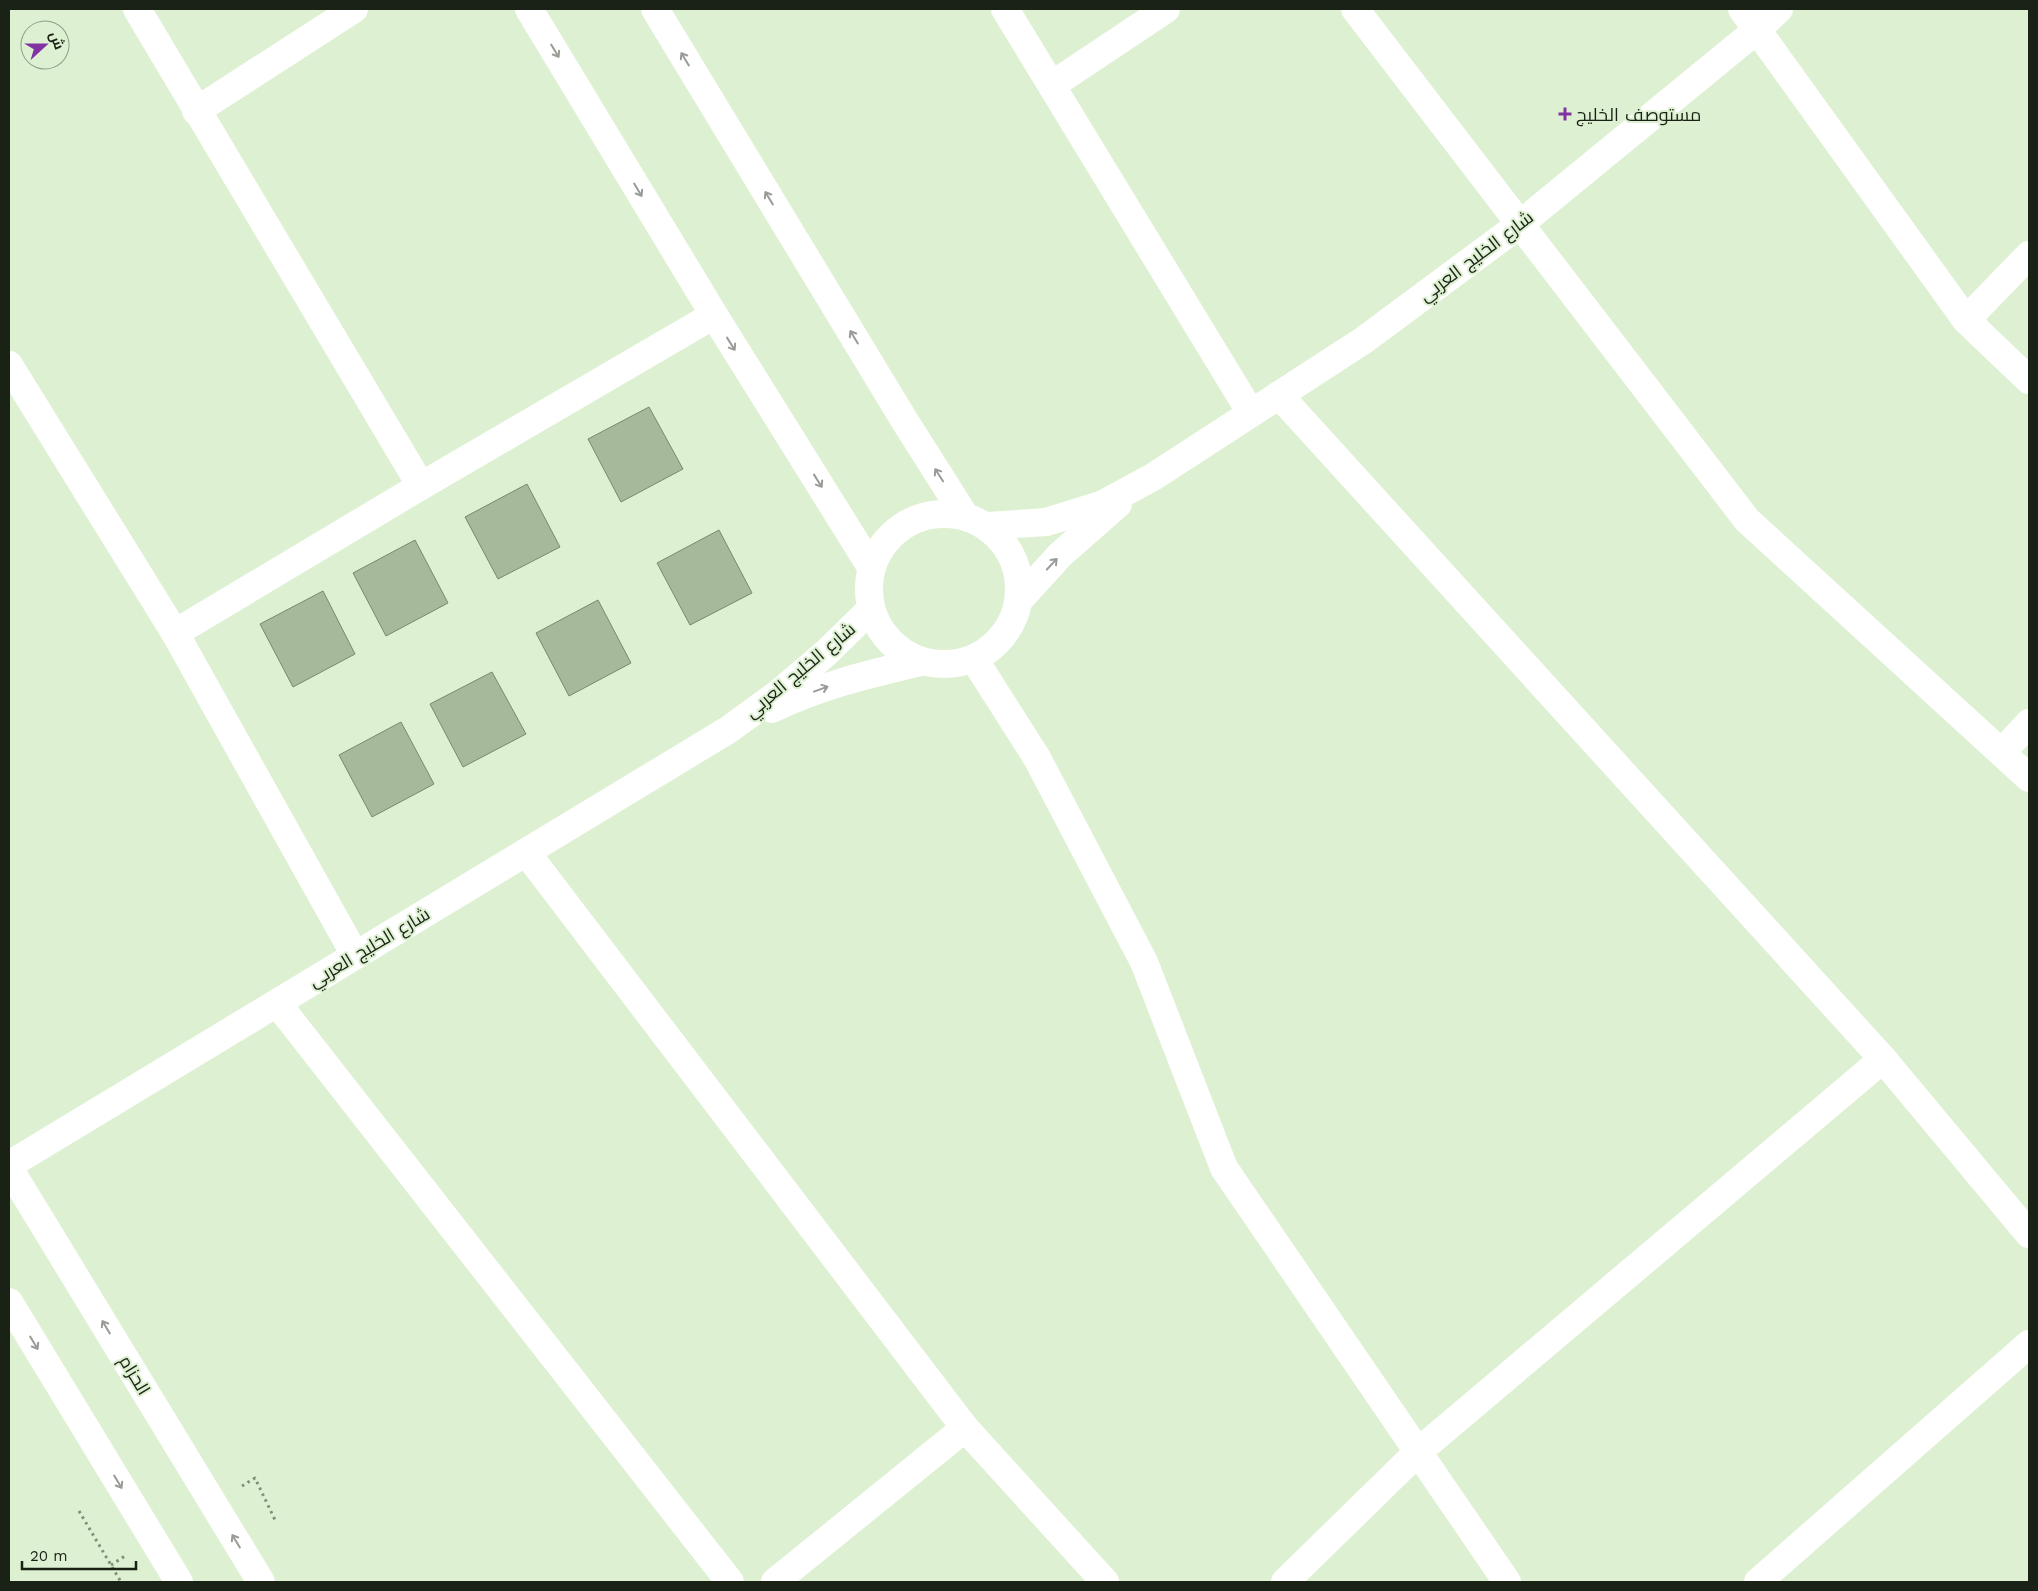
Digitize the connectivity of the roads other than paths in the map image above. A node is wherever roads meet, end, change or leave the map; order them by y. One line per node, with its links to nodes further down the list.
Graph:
1 (137, 9): 11 (street)
2 (354, 9): 11 (street)
3 (529, 9): 14 (street, one-way to 14)
4 (655, 9): 22 (street, one-way to 4)
5 (1005, 9): 10 (street)
6 (1166, 9): 10 (street)
7 (1355, 9): 12 (street)
8 (1779, 9): 9 (street, شارع الخليج العربي)
9 (1750, 19): 12 (street, شارع الخليج العربي); 15 (street)
10 (1052, 85): 19 (street)
11 (196, 111): 21 (street)
12 (1519, 225): 18 (street, شارع الخليج العربي); 31 (street)
13 (2029, 255): 15 (street)
14 (714, 315): 21 (street); 23 (street, one-way to 23)
15 (1966, 320): 17 (street)
16 (9, 365): 26 (street)
17 (2029, 380)
18 (1279, 395): 19 (street, شارع الخليج العربي); 36 (street)
19 (1251, 413): 20 (street, شارع الخليج العربي)
20 (1153, 477): 22 (street, شارع الخليج العربي); 24 (street, شارع الخليج العربي, one-way to 20)
21 (421, 486): 26 (street)
22 (977, 521): 23 (street, شارع الخليج العربي); 24 (street, شارع الخليج العربي)
23 (872, 567): 25 (street, شارع الخليج العربي)
24 (1019, 600): 27 (street, شارع الخليج العربي)
25 (871, 609): 28 (street, شارع الخليج العربي); 30 (street, شارع الخليج العربي)
26 (175, 633): 34 (street)
27 (974, 659): 28 (street, شارع الخليج العربي); 42 (street)
28 (920, 662): 30 (street, شارع الخليج العربي, one-way to 28)
29 (2029, 722): 31 (street)
30 (728, 730): 33 (street, شارع الخليج العربي)
31 (2002, 752): 32 (street)
32 (2029, 778)
33 (526, 852): 34 (street, شارع الخليج العربي); 41 (street)
34 (355, 955): 35 (street, شارع الخليج العربي)
35 (277, 1003): 37 (street, شارع الخليج العربي); 45 (street)
36 (1882, 1059): 38 (street); 42 (street)
37 (9, 1166): 44 (street, الحزام, one-way to 37)
38 (2029, 1234)
39 (9, 1302): 43 (street, one-way to 43)
40 (2029, 1344): 50 (street)
41 (965, 1428): 46 (street); 47 (street)
42 (1419, 1451): 48 (street); 49 (street)
43 (179, 1582)
44 (261, 1582)
45 (730, 1582)
46 (775, 1582)
47 (1105, 1582)
48 (1285, 1582)
49 (1507, 1582)
50 (1758, 1582)

